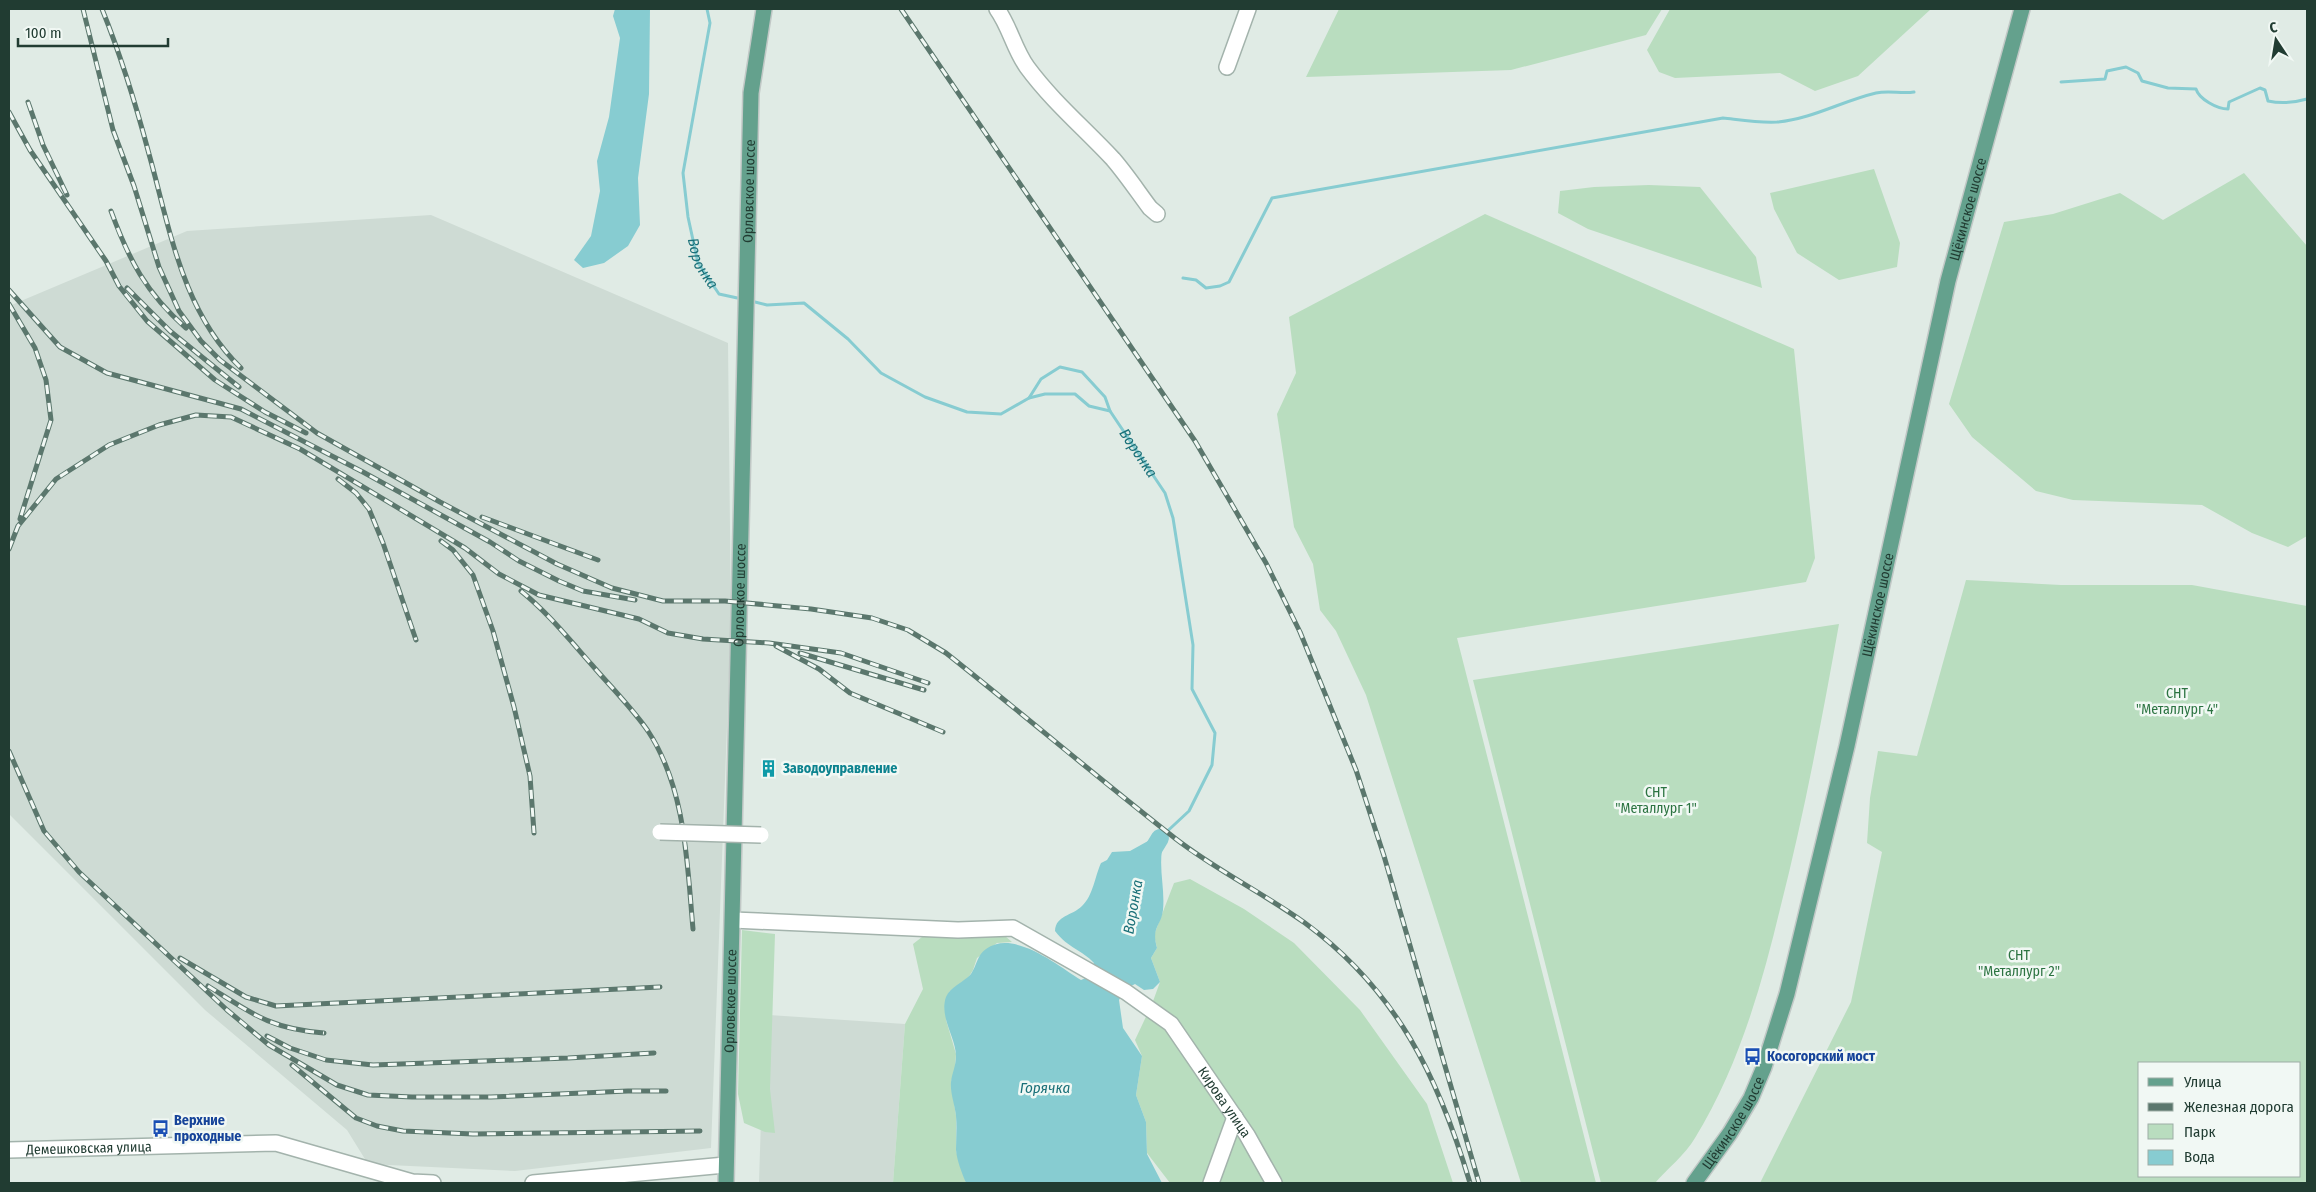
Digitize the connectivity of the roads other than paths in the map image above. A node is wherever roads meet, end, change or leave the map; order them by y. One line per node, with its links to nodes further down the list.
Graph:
1 (764, 9): 9 (main road, Орловское шоссе)
2 (998, 9): 6 (street)
3 (1248, 9): 5 (street)
4 (2022, 9): 20 (main road, Щёкинское шоссе)
5 (1227, 67)
6 (1157, 214)
7 (660, 832): 8 (street, bridge)
8 (761, 835)
9 (733, 920): 10 (street, Кирова улица); 12 (main road, Орловское шоссе)
10 (1235, 1117): 18 (street); 19 (street, Кирова улица)
11 (9, 1150): 14 (street, Демешковская улица)
12 (725, 1164): 13 (street); 17 (main road, Орловское шоссе)
13 (561, 1181): 16 (street)
14 (411, 1182): 15 (street, Демешковская улица)
15 (433, 1183)
16 (533, 1183)
17 (726, 1183)
18 (1211, 1183)
19 (1274, 1183)
20 (1694, 1183)

